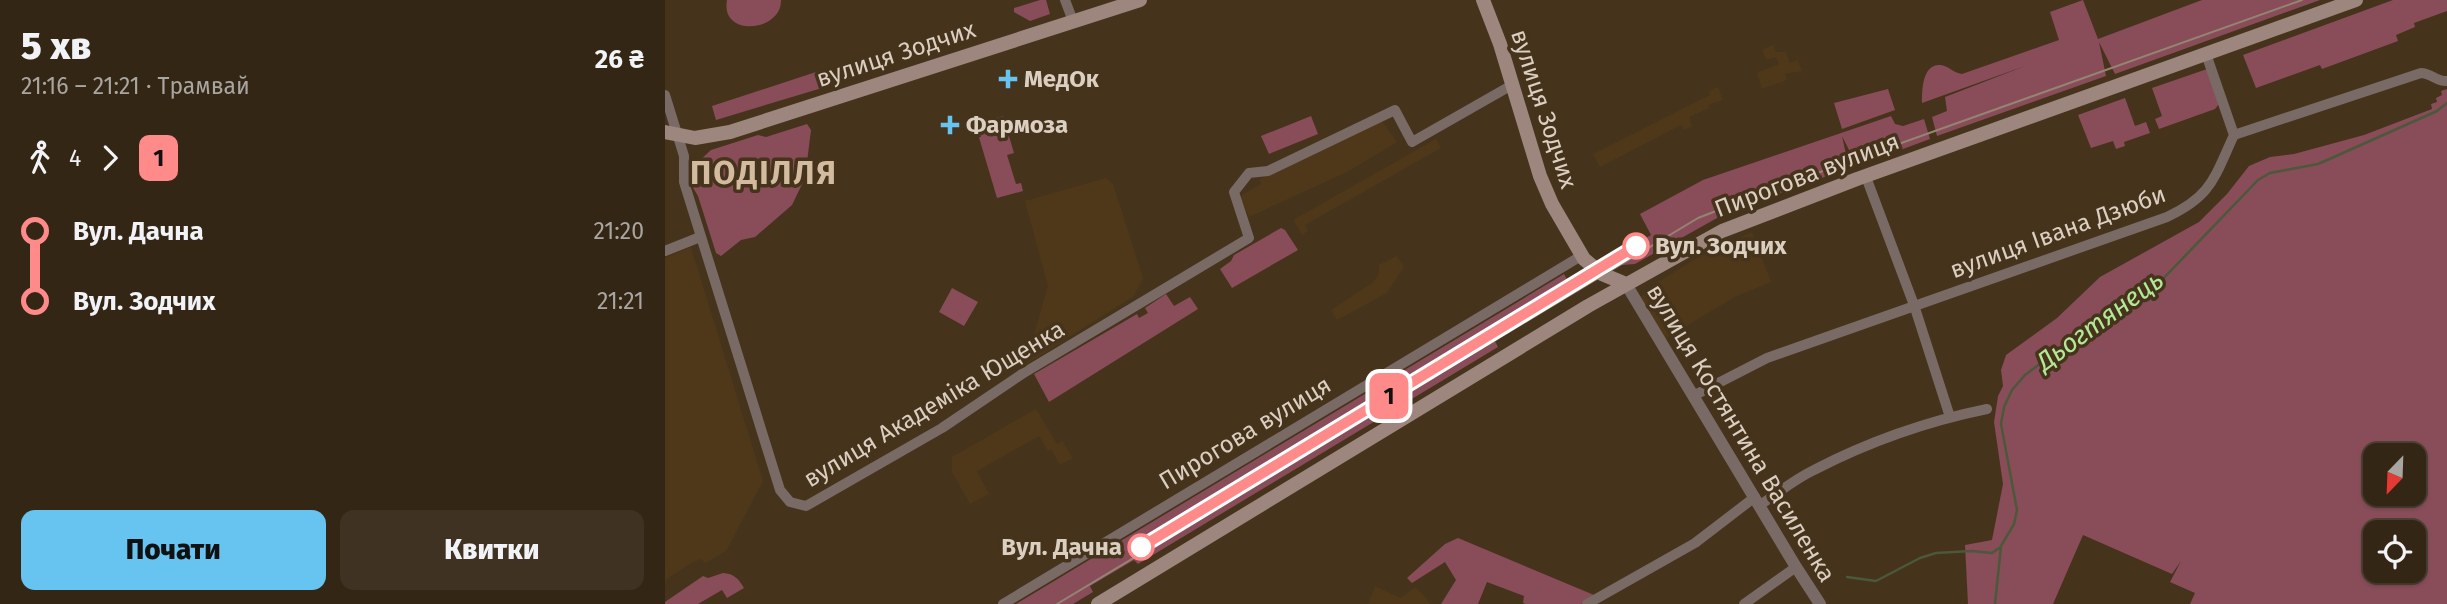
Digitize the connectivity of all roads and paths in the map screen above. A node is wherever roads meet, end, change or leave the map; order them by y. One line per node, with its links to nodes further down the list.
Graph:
1 (1065, 0): 5 (street)
2 (1140, 0): 5 (main road, вулиця Зодчих)
3 (1483, 0): 8 (main road, вулиця Зодчих)
4 (2356, 0): 6 (main road, Пирогова вулиця)
5 (1073, 21): 10 (main road, вулиця Зодчих)
6 (2206, 54): 11 (street); 12 (main road, Пирогова вулиця)
7 (2447, 81): 11 (street)
8 (1512, 85): 13 (street, вулиця Академіка Ющенка); 15 (main road, вулиця Зодчих)
9 (665, 95): 10 (street, вулиця Академіка Ющенка)
10 (671, 134): 13 (street, вулиця Академіка Ющенка)
11 (2234, 135): 17 (street, вулиця Івана Дзюби)
12 (1865, 177): 16 (main road, Пирогова вулиця); 17 (street)
13 (700, 237): 14 (street)
14 (665, 251)
15 (1581, 256): 16 (main road, вулиця Зодчих); 23 (street, Пирогова вулиця)
16 (1626, 284): 18 (street, вулиця Костянтина Василенка); 24 (main road, Пирогова вулиця)
17 (1914, 305): 18 (street, вулиця Івана Дзюби); 20 (street)
18 (1693, 396): 21 (street, вулиця Костянтина Василенка)
19 (1987, 409): 20 (street)
20 (1950, 417): 21 (street)
21 (1757, 501): 22 (street, вулиця Костянтина Василенка); 25 (street)
22 (1796, 567): 26 (street); 27 (street, вулиця Костянтина Василенка)
23 (1003, 604)
24 (1098, 604)
25 (1587, 604)
26 (1744, 604)
27 (1820, 604)

